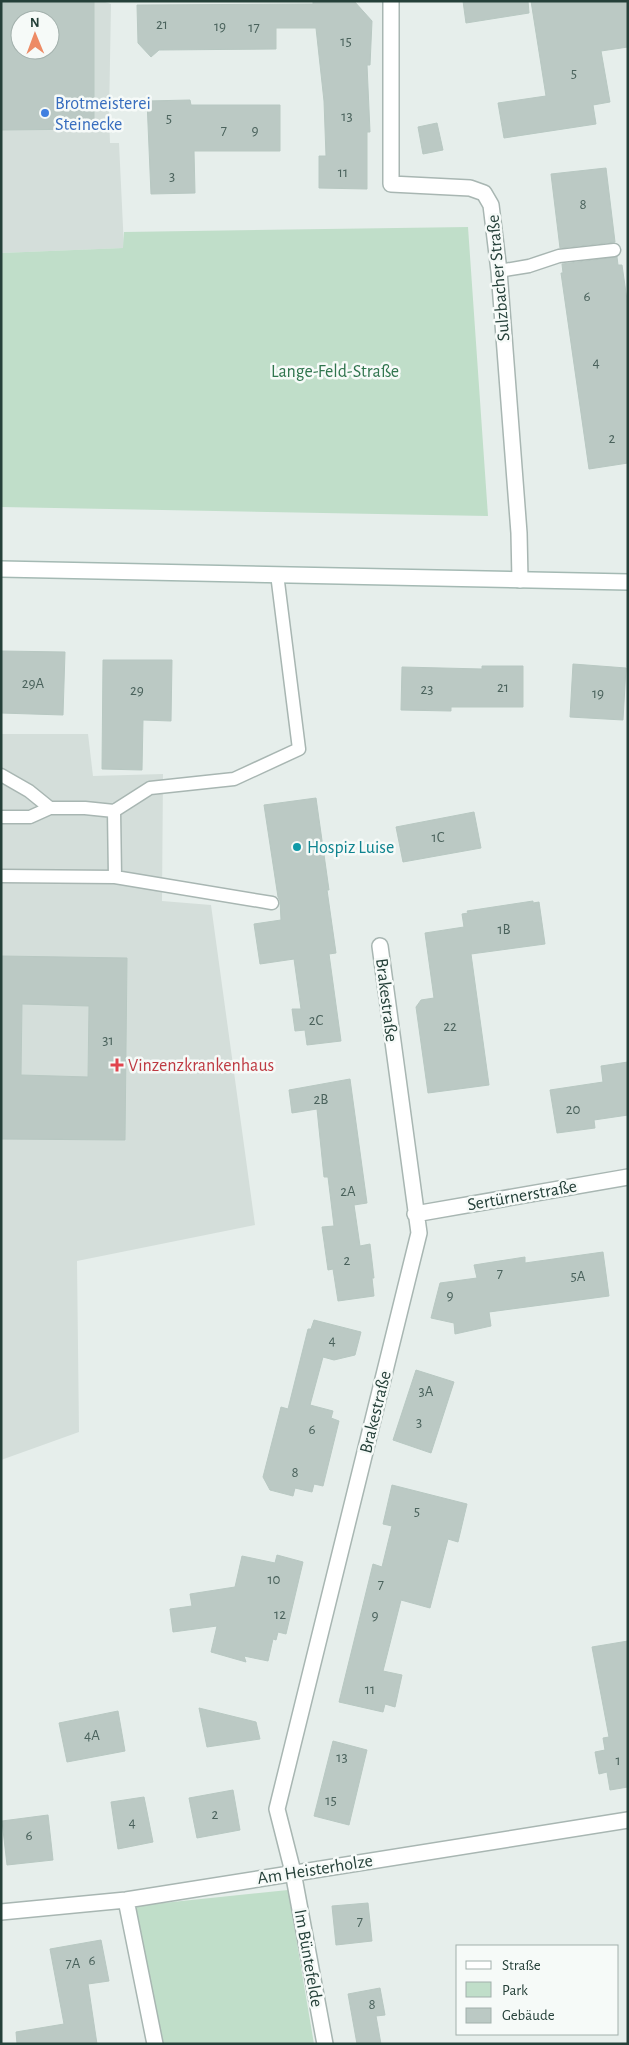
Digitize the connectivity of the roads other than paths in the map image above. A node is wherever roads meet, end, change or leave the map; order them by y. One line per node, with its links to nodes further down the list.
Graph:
1 (391, 1): 3 (street, Sulzbacher Straße)
2 (614, 250): 3 (lane)
3 (499, 271): 6 (street, Sulzbacher Straße)
4 (1, 568): 5 (street)
5 (277, 574): 6 (street); 10 (lane)
6 (520, 580): 7 (street)
7 (628, 582)
8 (1, 775): 9 (lane)
9 (50, 808): 10 (lane); 11 (lane)
10 (114, 811): 13 (lane)
11 (1, 817)
12 (1, 876): 13 (lane)
13 (114, 877): 14 (lane)
14 (272, 903)
15 (380, 946): 17 (street, Brakestraße)
16 (628, 1177): 17 (street, Sertürnerstraße)
17 (415, 1214): 19 (street, Brakestraße)
18 (628, 1820): 19 (street, Am Heisterholze)
19 (293, 1872): 20 (street, Am Heisterholze); 23 (street, Im Büntefelde)
20 (126, 1900): 21 (street, Am Heisterholze); 22 (street)
21 (1, 1912)
22 (155, 2044)
23 (325, 2044)

